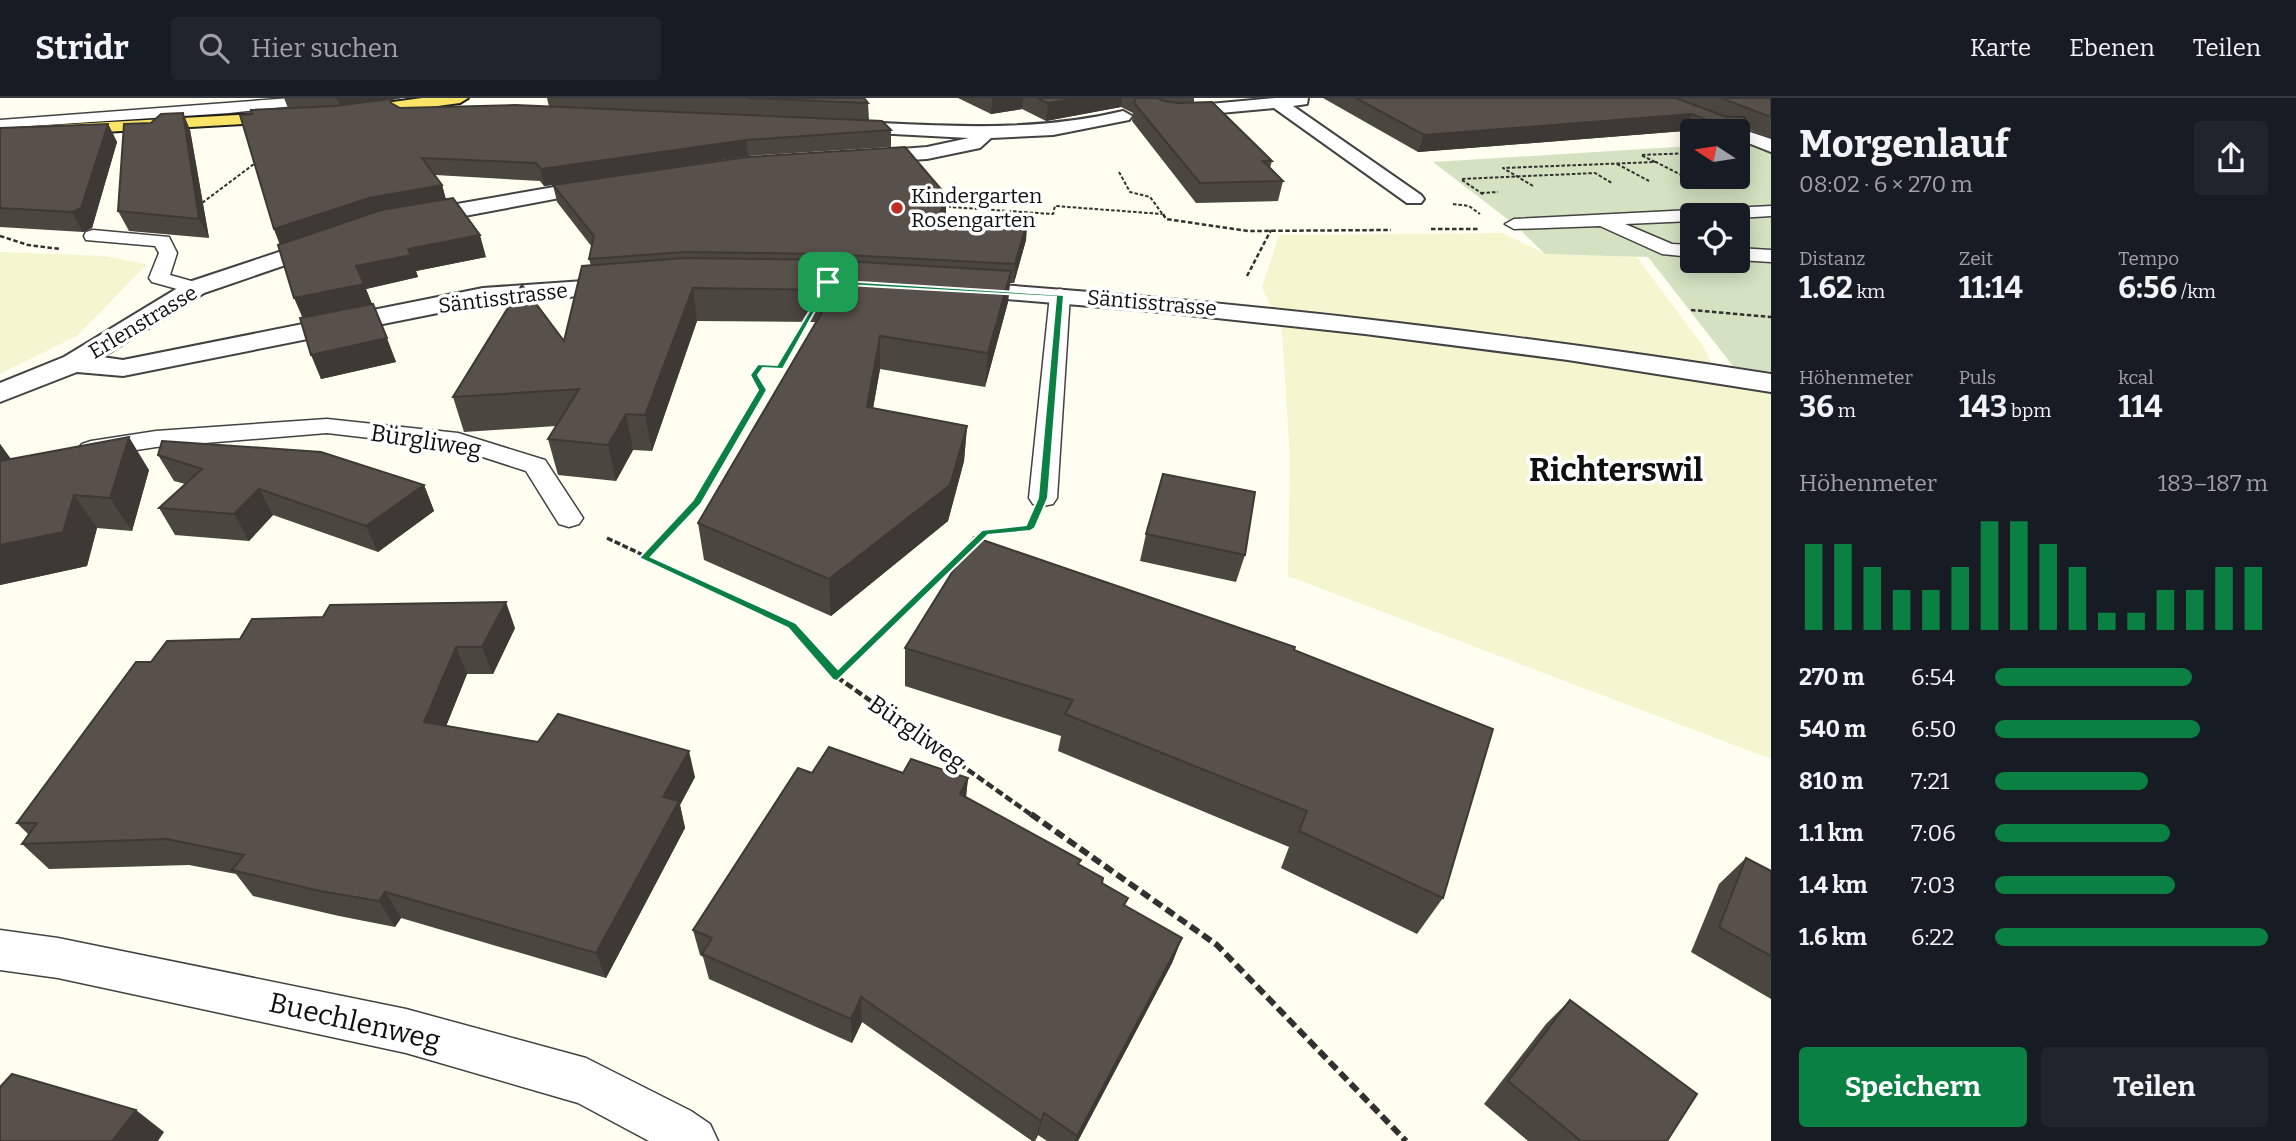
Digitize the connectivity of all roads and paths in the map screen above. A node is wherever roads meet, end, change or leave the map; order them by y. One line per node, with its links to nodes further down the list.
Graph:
1 (331, 98): 9 (lane)
2 (1109, 98): 6 (street)
3 (1317, 98): 4 (street)
4 (1277, 103): 6 (street); 21 (street)
5 (464, 106): 7 (street); 8 (main road)
6 (1141, 112): 11 (street)
7 (406, 116)
8 (294, 117): 12 (main road); 32 (path)
9 (0, 124)
10 (823, 125): 11 (street)
11 (986, 132): 16 (street)
12 (0, 133)
13 (1750, 138): 14 (street)
14 (1771, 146)
15 (1680, 153): 17 (path)
16 (831, 159)
17 (1656, 162): 19 (path); 27 (path)
18 (1119, 172): 25 (path)
19 (1680, 174)
20 (634, 180): 28 (street)
21 (1414, 199)
22 (950, 207): 25 (path)
23 (1771, 211): 24 (lane)
24 (1750, 212)
25 (1162, 214): 37 (path)
26 (1680, 217): 27 (lane)
27 (1596, 221): 29 (lane); 33 (lane)
28 (384, 223)
29 (1514, 224)
30 (359, 232): 38 (street, Erlenstrasse)
31 (93, 236): 32 (lane)
32 (162, 241): 38 (lane)
33 (1680, 250)
34 (1750, 255): 35 (lane)
35 (1771, 256)
36 (647, 283): 44 (street, Säntisstrasse)
37 (1242, 286)
38 (195, 288): 44 (street, Erlenstrasse)
39 (937, 288): 40 (street, Säntisstrasse)
40 (1060, 295): 45 (street, Säntisstrasse); 48 (lane)
41 (814, 306): 50 (path)
42 (1691, 310): 43 (path)
43 (1771, 317)
44 (74, 363): 46 (street, Erlenstrasse)
45 (1771, 383)
46 (0, 393)
47 (65, 453): 49 (lane, Bürgliweg)
48 (1043, 498): 51 (path)
49 (569, 518): 50 (path, Bürgliweg)
50 (644, 558): 51 (path, Bürgliweg)
51 (837, 677): 54 (path, Bürgliweg)
52 (0, 950): 53 (lane, Buechlenweg)
53 (693, 1141)
54 (1406, 1141)

